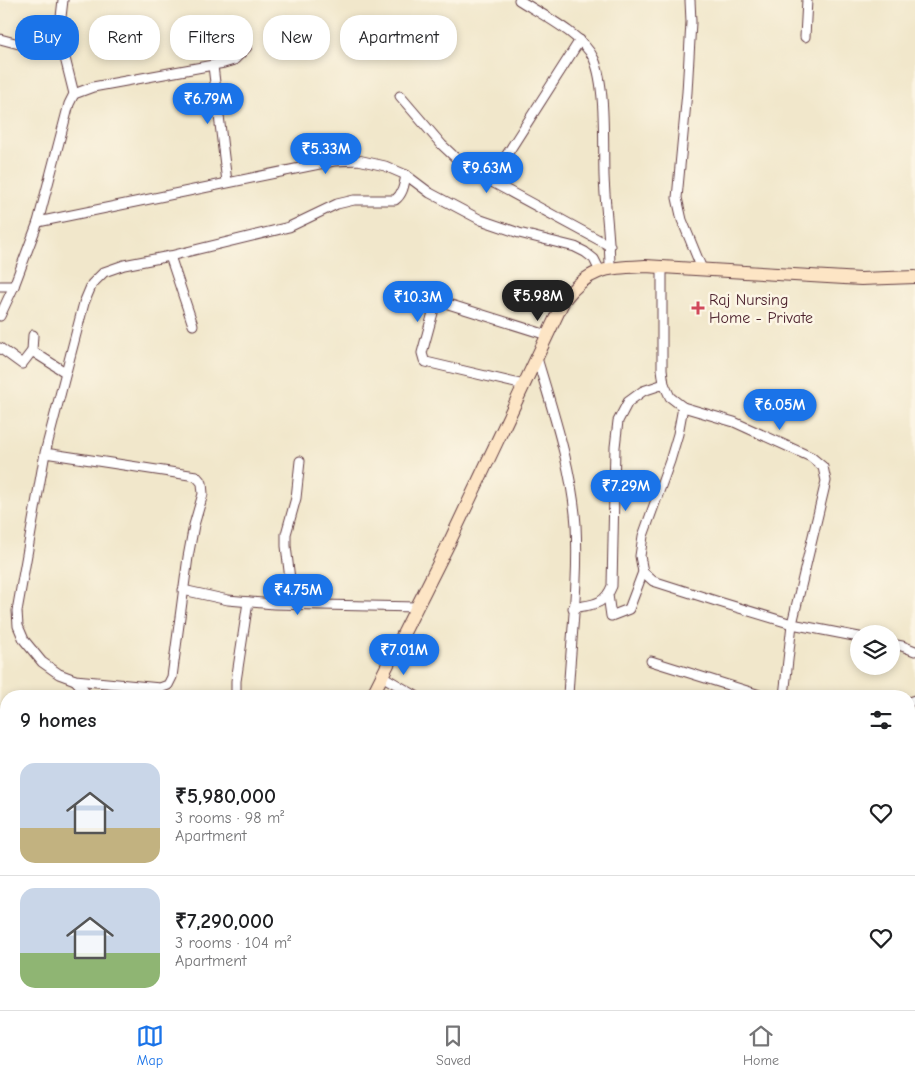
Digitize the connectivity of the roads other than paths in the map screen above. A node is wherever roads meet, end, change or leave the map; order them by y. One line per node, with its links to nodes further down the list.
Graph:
1 (62, 0): 5 (street)
2 (519, 0): 8 (street)
3 (690, 0): 22 (street)
4 (807, 0): 6 (street)
5 (61, 15)
6 (805, 37)
7 (0, 39): 9 (street)
8 (580, 40): 16 (street); 19 (street)
9 (15, 43)
10 (65, 60): 13 (street)
11 (234, 60): 12 (street)
12 (213, 66): 13 (street); 17 (street)
13 (74, 94): 18 (street)
14 (400, 96): 16 (street)
15 (406, 176): 17 (street); 20 (street); 23 (street)
16 (490, 181): 19 (street)
17 (227, 182): 18 (street)
18 (38, 222): 26 (street)
19 (610, 246): 23 (street)
20 (170, 256): 28 (street); 34 (street)
21 (662, 267): 22 (main road); 23 (main road); 35 (street)
22 (702, 269): 24 (main road)
23 (605, 270): 29 (main road)
24 (915, 278)
25 (0, 286): 26 (street)
26 (14, 286): 27 (street)
27 (0, 316)
28 (193, 325)
29 (547, 335): 33 (main road); 36 (street)
30 (33, 336): 32 (street)
31 (0, 348): 32 (street)
32 (32, 351): 34 (street)
33 (537, 358): 36 (main road); 46 (street)
34 (66, 372): 38 (street)
35 (664, 384): 37 (street); 42 (street)
36 (524, 385): 45 (main road)
37 (683, 407): 40 (street); 47 (street)
38 (46, 453): 41 (street); 53 (street)
39 (300, 461): 44 (street)
40 (643, 572): 42 (street); 47 (street)
41 (183, 590): 43 (street); 53 (street)
42 (608, 595): 46 (street)
43 (248, 602): 44 (street); 55 (street)
44 (293, 604): 45 (street)
45 (417, 607): 52 (main road)
46 (573, 608): 58 (street)
47 (792, 624): 48 (street); 60 (street)
48 (850, 635)
49 (900, 646): 50 (street)
50 (915, 651)
51 (651, 661): 59 (street)
52 (382, 676): 56 (main road); 57 (street)
53 (75, 680): 54 (street)
54 (84, 690)
55 (236, 690)
56 (375, 690)
57 (406, 690)
58 (568, 690)
59 (744, 690)
60 (785, 690)

